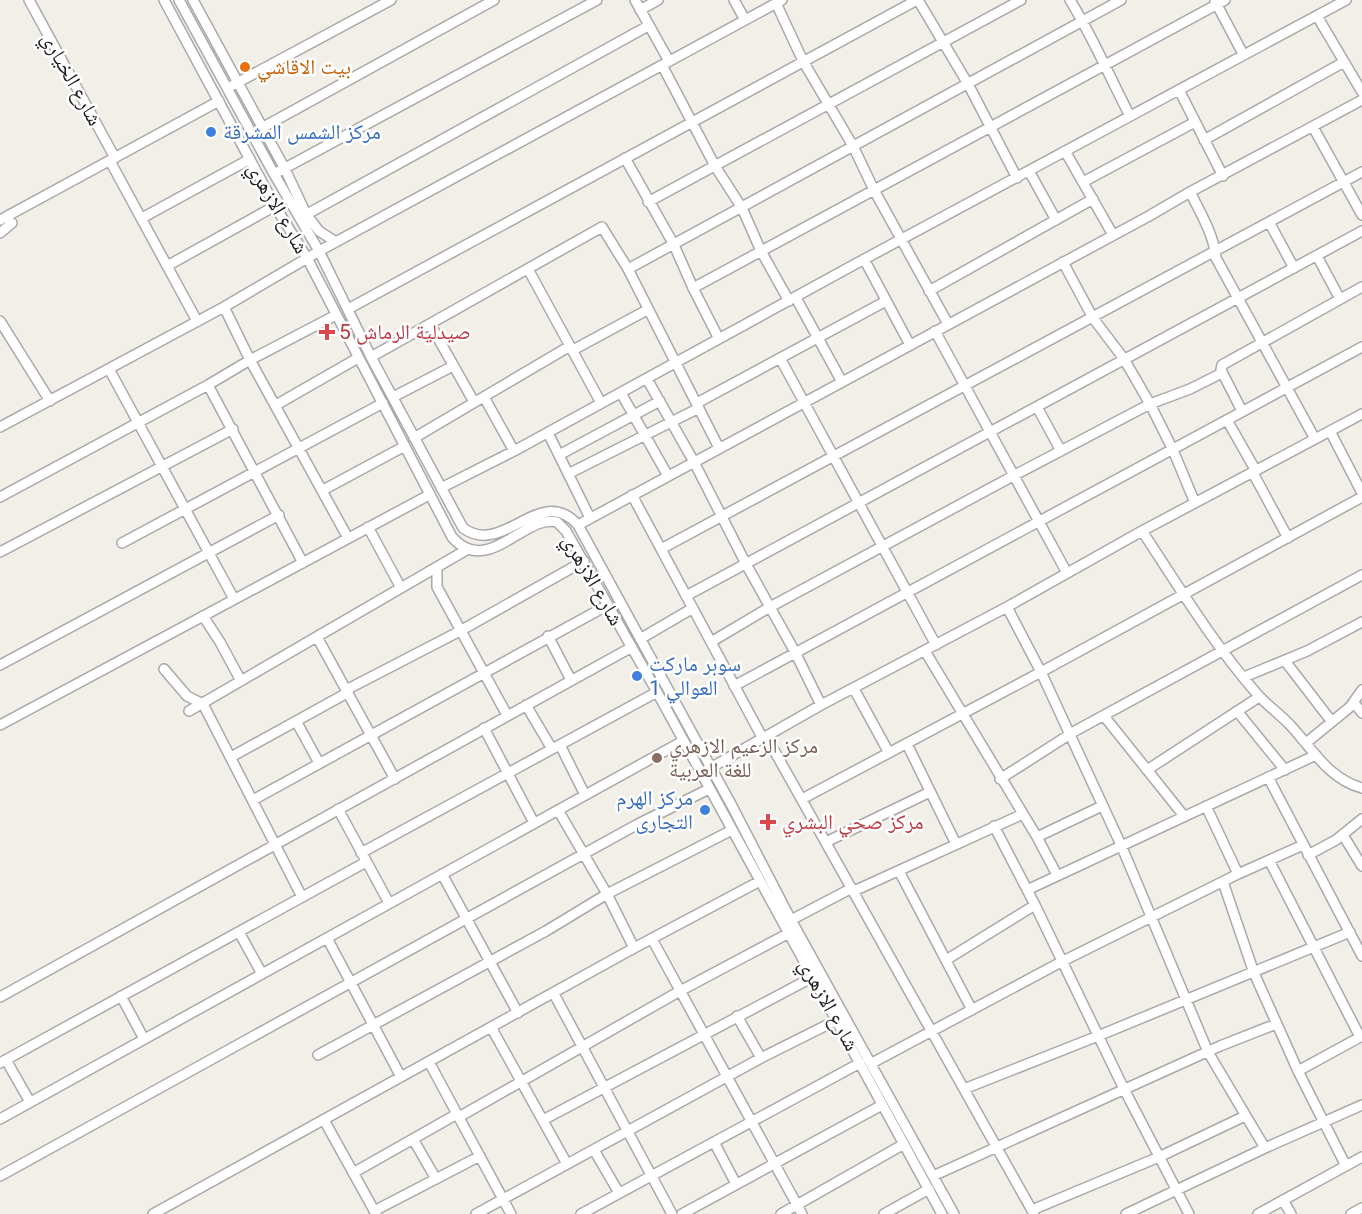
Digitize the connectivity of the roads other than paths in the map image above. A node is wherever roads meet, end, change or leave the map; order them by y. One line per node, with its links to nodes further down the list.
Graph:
1 (29, 0): 47 (street, شارع الخياري)
2 (164, 0): 35 (street, شارع الازهري)
3 (179, 0): 31 (street, شارع الازهري)
4 (193, 0): 29 (street)
5 (391, 0): 29 (street)
6 (597, 0): 50 (street)
7 (635, 0): 18 (street)
8 (658, 0): 18 (street)
9 (734, 0): 20 (street)
10 (917, 0): 23 (street); 25 (street)
11 (1021, 0): 23 (street)
12 (1070, 0): 21 (street)
13 (1121, 0): 21 (street)
14 (1346, 0): 19 (street)
15 (489, 1): 42 (street)
16 (1219, 1): 24 (street); 28 (street)
17 (779, 2): 20 (street); 25 (street)
18 (640, 10): 22 (street)
19 (1317, 16): 24 (street); 26 (street)
20 (745, 20): 27 (street)
21 (1083, 21): 28 (street); 30 (street)
22 (648, 26): 27 (street); 65 (street)
23 (942, 43): 30 (street); 36 (street)
24 (1243, 54): 32 (street)
25 (804, 61): 36 (street); 38 (street)
26 (1344, 62): 33 (street); 43 (street)
27 (666, 63): 38 (street); 75 (street)
28 (1104, 66): 37 (street); 41 (street)
29 (238, 82): 31 (street); 42 (street)
30 (968, 84): 41 (street); 44 (street)
31 (229, 88): 42 (street, شارع الازهري)
32 (1179, 90): 37 (street); 39 (street)
33 (1362, 92)
34 (1362, 100): 40 (street)
35 (219, 101): 47 (street); 48 (street, شارع الازهري)
36 (828, 105): 44 (street); 49 (street)
37 (1130, 116): 45 (street)
38 (691, 122): 46 (street); 49 (street)
39 (1195, 122): 43 (street); 56 (street)
40 (1313, 127): 54 (street); 57 (street)
41 (990, 128): 55 (street); 58 (street)
42 (257, 130): 50 (street); 53 (street, شارع الازهري)
43 (1204, 140): 54 (street)
44 (853, 146): 58 (street); 63 (street)
45 (1065, 152): 51 (street); 56 (street)
46 (625, 158): 61 (street); 96 (street)
47 (113, 159): 66 (street, شارع الخياري); 67 (street)
48 (250, 159): 62 (street, شارع الازهري); 66 (street)
49 (716, 166): 61 (street); 63 (street)
50 (285, 169): 53 (street); 65 (street)
51 (1029, 171): 55 (street); 68 (street)
52 (1362, 172): 57 (street)
53 (274, 174): 65 (street, شارع الازهري)
54 (1223, 176): 59 (street)
55 (1017, 178): 74 (street)
56 (1083, 182): 60 (street)
57 (1344, 182): 64 (street); 69 (street)
58 (874, 190): 74 (street); 78 (street)
59 (1190, 192): 73 (street); 79 (street)
60 (1093, 199): 68 (street); 73 (street)
61 (648, 202): 76 (street)
62 (275, 206): 81 (street, شارع الازهري); 84 (street)
63 (742, 208): 76 (street); 78 (street)
64 (1362, 215)
65 (303, 216): 75 (street); 77 (street, شارع الازهري)
66 (142, 218): 84 (street, شارع الخياري)
67 (0, 220)
68 (1056, 220): 90 (street)
69 (1269, 222): 79 (street); 85 (street)
70 (12, 223): 72 (street)
71 (1362, 231): 80 (street)
72 (0, 233)
73 (1113, 235): 83 (street)
74 (902, 240): 82 (street); 90 (street)
75 (336, 242): 77 (street)
76 (674, 244): 87 (street); 89 (street)
77 (319, 251): 81 (street); 96 (street, شارع الازهري)
78 (761, 251): 89 (street); 92 (street)
79 (1215, 251): 91 (street); 99 (street)
80 (1317, 256): 85 (street); 93 (street)
81 (307, 258): 95 (street); 98 (street, شارع الازهري)
82 (864, 259): 92 (street); 94 (street)
83 (1063, 262): 99 (street); 103 (street)
84 (167, 266): 101 (street, شارع الخياري)
85 (1294, 268): 91 (street)
86 (528, 269): 87 (street); 102 (street); 110 (street)
87 (628, 269): 97 (street)
88 (1362, 287): 93 (street)
89 (693, 288): 106 (street)
90 (929, 291): 103 (street)
91 (1238, 298): 107 (street); 114 (street)
92 (792, 299): 105 (street); 106 (street)
93 (1340, 299): 107 (street)
94 (886, 301): 105 (street); 108 (street)
95 (224, 307): 101 (street); 115 (street)
96 (348, 309): 111 (street, شارع الازهري)
97 (647, 310): 110 (street); 116 (street)
98 (336, 315): 112 (street, شارع الازهري); 115 (street)
99 (1093, 318): 114 (street); 123 (street)
100 (0, 321): 128 (street)
101 (197, 321): 118 (street)
102 (430, 324): 111 (street); 117 (street)
103 (948, 324): 104 (street)
104 (935, 332): 108 (street); 123 (street)
105 (818, 338): 113 (street); 121 (street)
106 (720, 339): 116 (street)
107 (1262, 341): 119 (street); 124 (street)
108 (910, 345): 121 (street)
109 (1362, 347): 124 (street)
110 (572, 348): 127 (street); 133 (street)
111 (371, 357): 126 (street, شارع الازهري)
112 (358, 358): 132 (street, شارع الازهري); 135 (street)
113 (780, 358): 131 (street); 136 (street)
114 (1124, 359): 134 (street); 137 (street)
115 (250, 360): 122 (street); 135 (street)
116 (676, 362): 120 (street); 136 (street)
117 (453, 366): 126 (street); 130 (street)
118 (109, 369): 128 (street); 142 (street)
119 (1222, 373): 134 (street); 138 (street)
120 (647, 379): 125 (street); 129 (street)
121 (842, 382): 131 (street)
122 (208, 385): 142 (street); 145 (street)
123 (965, 386): 147 (street); 159 (street)
124 (1286, 387): 138 (street); 151 (street)
125 (621, 393): 133 (street); 140 (street)
126 (393, 397): 150 (street, شارع الازهري)
127 (484, 397): 130 (street); 157 (street)
128 (50, 401): 144 (street)
129 (660, 401): 140 (street); 143 (street)
130 (474, 402): 150 (street)
131 (804, 402): 154 (street); 159 (street)
132 (383, 403): 152 (street, شارع الازهري); 153 (street)
133 (601, 403): 148 (street)
134 (1150, 404): 155 (street); 156 (street)
135 (276, 405): 153 (street)
136 (698, 406): 143 (street); 154 (street)
137 (1037, 407): 147 (street); 156 (street)
138 (1242, 411): 141 (street)
139 (1362, 414): 146 (street)
140 (634, 416): 149 (street); 158 (street)
141 (1227, 420): 155 (street); 163 (street)
142 (138, 422): 161 (street); 172 (street)
143 (672, 422): 149 (street); 160 (street)
144 (0, 428)
145 (233, 429): 161 (street); 162 (street)
146 (1330, 431): 151 (street); 171 (street)
147 (989, 432): 166 (street); 173 (street)
148 (548, 433): 157 (street); 158 (street)
149 (645, 435): 164 (street); 165 (street)
150 (414, 438): 167 (street, شارع الازهري)
151 (1315, 439): 163 (street)
152 (405, 446): 168 (street); 169 (street, شارع الازهري)
153 (298, 448): 162 (street); 168 (street)
154 (719, 448): 160 (street)
155 (1173, 450): 174 (street); 179 (street)
156 (1061, 451): 166 (street)
157 (514, 452): 167 (street)
158 (559, 455): 164 (street)
159 (834, 457): 173 (street); 177 (street)
160 (694, 462): 165 (street); 177 (street)
161 (162, 465): 175 (street); 189 (street)
162 (256, 471): 175 (street); 176 (street)
163 (1254, 472): 174 (street); 184 (street)
164 (568, 474): 178 (street)
165 (668, 476): 170 (street)
166 (1013, 476): 179 (street); 186 (street)
167 (441, 488): 180 (street, شارع الازهري)
168 (323, 490): 183 (street)
169 (429, 495): 181 (street); 187 (street, شارع الازهري)
170 (632, 495): 178 (street); 188 (street)
171 (1362, 495): 184 (street)
172 (0, 497)
173 (859, 503): 186 (street); 193 (street)
174 (1195, 503): 182 (street)
175 (187, 509): 185 (street); 190 (street)
176 (279, 515): 190 (street); 192 (street)
177 (722, 516): 188 (street); 193 (street)
178 (590, 518): 180 (street)
179 (1037, 522): 195 (street); 198 (street)
180 (578, 525): 211 (street, شارع الازهري)
181 (369, 527): 183 (street); 197 (street)
182 (1142, 531): 195 (street); 199 (street)
183 (348, 538): 192 (street)
184 (1288, 538): 199 (street)
185 (122, 543)
186 (883, 546): 198 (street); 203 (street)
187 (468, 549): 191 (street, شارع الازهري); 194 (street)
188 (661, 549): 200 (street)
189 (0, 552)
190 (210, 552): 201 (street); 219 (street)
191 (584, 561): 202 (street, شارع الازهري); 208 (street)
192 (303, 562): 201 (street)
193 (746, 564): 200 (street); 203 (street)
194 (436, 567): 197 (street); 208 (street)
195 (1067, 573): 204 (street)
196 (1362, 575): 215 (street)
197 (401, 588): 210 (street)
198 (907, 592): 213 (street); 217 (street)
199 (1184, 595): 215 (street); 221 (street)
200 (686, 596): 205 (street)
201 (234, 599): 206 (street)
202 (608, 604): 209 (street); 214 (street, شارع الازهري)
203 (770, 607): 212 (street); 217 (street)
204 (1007, 607): 213 (street); 221 (street)
205 (693, 608): 211 (street); 212 (street)
206 (203, 616): 225 (street); 244 (street)
207 (1362, 622): 218 (street)
208 (460, 631): 222 (street); 229 (street)
209 (548, 636): 222 (street); 224 (street)
210 (317, 637): 225 (street); 229 (street)
211 (640, 639): 259 (street, شارع الازهري)
212 (711, 642): 226 (street)
213 (936, 645): 216 (street)
214 (632, 647): 224 (street); 230 (street, شارع الازهري)
215 (1224, 650): 223 (street); 241 (street)
216 (925, 651): 227 (street); 239 (street)
217 (795, 652): 226 (street); 235 (street)
218 (1286, 661): 223 (street); 243 (street)
219 (0, 665)
220 (164, 669): 233 (street)
221 (1041, 672): 239 (street); 246 (street)
222 (483, 673): 240 (street); 247 (street)
223 (1244, 677): 231 (street)
224 (571, 680): 234 (street)
225 (241, 681): 233 (street)
226 (734, 686): 248 (street)
227 (854, 689): 235 (street); 253 (street)
228 (1362, 690): 232 (street)
229 (347, 691): 242 (street); 247 (street)
230 (657, 692): 249 (street, شارع الازهري); 252 (street)
231 (1259, 697): 237 (street); 250 (street)
232 (1354, 703): 238 (street); 243 (street)
233 (203, 704): 236 (street); 255 (street)
234 (526, 705): 240 (street); 252 (street)
235 (821, 705): 248 (street)
236 (189, 711)
237 (1237, 711): 257 (street); 258 (street)
238 (1362, 713)
239 (962, 714): 251 (street); 262 (street)
240 (507, 716): 245 (street)
241 (1104, 716): 246 (street); 257 (street)
242 (296, 721): 255 (street); 256 (street)
243 (1332, 722): 250 (street)
244 (0, 725)
245 (484, 728): 260 (street); 263 (street)
246 (1071, 734): 262 (street); 270 (street)
247 (371, 735): 256 (street); 263 (street)
248 (764, 737): 259 (street); 268 (street)
249 (683, 741): 259 (street, شارع الازهري); 267 (street)
250 (1306, 743): 254 (street)
251 (907, 744): 253 (street); 266 (street)
252 (556, 747): 260 (street); 267 (street)
253 (889, 753): 268 (street)
254 (1316, 755): 258 (street); 264 (street)
255 (231, 757): 269 (street)
256 (319, 763): 269 (street)
257 (1147, 770): 275 (street)
258 (1285, 770): 261 (street)
259 (705, 771): 265 (street, شارع الازهري); 306 (street, شارع الازهري)
260 (508, 773): 277 (street); 289 (street)
261 (1268, 777): 271 (street); 286 (street)
262 (1000, 778): 274 (street)
263 (394, 779): 272 (street)
264 (1362, 788)
265 (709, 789): 279 (street, شارع الازهري); 287 (street)
266 (930, 792): 282 (street); 284 (street)
267 (585, 795): 273 (street)
268 (802, 799): 282 (street)
269 (253, 800): 283 (street)
270 (1102, 806): 281 (street); 285 (street)
271 (1206, 806): 275 (street); 294 (street)
272 (338, 809): 283 (street); 289 (street)
273 (558, 810): 277 (street); 287 (street)
274 (1023, 814): 278 (street); 281 (street)
275 (1184, 816): 285 (street)
276 (1362, 819): 280 (street)
277 (534, 823): 293 (street)
278 (994, 826): 284 (street); 299 (street)
279 (732, 830): 296 (street, شارع الازهري); 300 (street)
280 (1343, 835): 288 (street); 291 (street)
281 (1036, 837): 295 (street)
282 (826, 842): 298 (street)
283 (275, 844): 301 (street); 325 (street)
284 (956, 844): 292 (street)
285 (1121, 845): 295 (street); 304 (street)
286 (1303, 845): 288 (street); 290 (street)
287 (584, 854): 300 (street); 305 (street)
288 (1308, 855): 308 (street)
289 (363, 857): 301 (street); 302 (street)
290 (1269, 860): 294 (street); 313 (street)
291 (1362, 866)
292 (899, 871): 298 (street); 315 (street)
293 (442, 874): 302 (street); 305 (street)
294 (1238, 874): 297 (street)
295 (1057, 875): 299 (street)
296 (760, 881): 309 (street, شارع الازهري); 311 (street)
297 (1222, 882): 304 (street); 318 (street)
298 (853, 890): 306 (street); 334 (street)
299 (1028, 890): 303 (street)
300 (607, 894): 312 (street); 316 (street)
301 (302, 897): 307 (street)
302 (389, 903): 310 (street)
303 (1035, 905): 315 (street); 317 (street)
304 (1152, 917): 317 (street); 326 (street)
305 (466, 919): 316 (street); 321 (street)
306 (790, 920): 346 (street, شارع الازهري)
307 (239, 932): 319 (street); 324 (street)
308 (1350, 932): 313 (street); 314 (street)
309 (789, 933): 320 (street, شارع الازهري); 322 (street)
310 (327, 938): 319 (street); 321 (street)
311 (652, 939): 312 (street); 322 (street)
312 (634, 948): 323 (street)
313 (1314, 948): 318 (street); 337 (street)
314 (1362, 956)
315 (946, 960): 327 (street)
316 (491, 961): 328 (street); 332 (street)
317 (1063, 961): 327 (street); 336 (street)
318 (1254, 973): 326 (street); 331 (street)
319 (262, 974): 338 (street)
320 (813, 977): 329 (street); 330 (street, شارع الازهري)
321 (351, 982): 332 (street); 378 (street)
322 (680, 991): 335 (street); 339 (street)
323 (554, 994): 328 (street); 339 (street)
324 (121, 996): 338 (street); 343 (street)
325 (0, 997)
326 (1186, 1000): 336 (street); 340 (street)
327 (972, 1010): 334 (street)
328 (518, 1013): 333 (street)
329 (737, 1016): 335 (street); 342 (street)
330 (837, 1020): 342 (street); 345 (street, شارع الازهري)
331 (1276, 1024): 340 (street); 347 (street)
332 (373, 1026): 341 (street); 349 (street)
333 (491, 1027): 344 (street); 350 (street)
334 (933, 1031): 346 (street); 352 (street)
335 (704, 1034): 348 (street); 351 (street)
336 (1098, 1036): 352 (street); 353 (street)
337 (1361, 1037): 347 (street)
338 (144, 1039): 354 (street)
339 (582, 1047): 350 (street); 351 (street)
340 (1208, 1052): 353 (street); 358 (street)
341 (318, 1055)
342 (761, 1058): 348 (street)
343 (3, 1061): 354 (street)
344 (429, 1062): 349 (street); 357 (street)
345 (860, 1063): 355 (street, شارع الازهري); 362 (street)
346 (872, 1064): 380 (street, شارع الازهري)
347 (1298, 1071): 363 (street)
348 (727, 1076): 362 (street); 364 (street)
349 (401, 1077): 360 (street)
350 (522, 1082): 357 (street); 361 (street)
351 (604, 1087): 361 (street); 364 (street)
352 (964, 1089): 368 (street)
353 (1124, 1089): 368 (street); 372 (street)
354 (30, 1102): 359 (street)
355 (882, 1105): 367 (street, شارع الازهري); 374 (street)
356 (1362, 1105): 363 (street)
357 (458, 1116): 365 (street); 371 (street)
358 (1245, 1116): 369 (street); 372 (street)
359 (0, 1119)
360 (324, 1120): 377 (street); 393 (street)
361 (543, 1120): 375 (street)
362 (752, 1121): 366 (street); 374 (street)
363 (1323, 1121): 369 (street); 376 (street)
364 (627, 1131): 370 (street); 379 (street)
365 (414, 1139): 377 (street); 381 (street)
366 (714, 1142): 379 (street); 382 (street)
367 (904, 1144): 383 (street, شارع الازهري); 389 (street)
368 (996, 1146): 380 (street); 391 (street)
369 (1265, 1148): 384 (street)
370 (594, 1150): 375 (street); 385 (street)
371 (480, 1156): 381 (street); 386 (street)
372 (1159, 1157): 384 (street); 391 (street)
373 (1362, 1157): 376 (street)
374 (774, 1163): 382 (street); 389 (street)
375 (567, 1164): 386 (street)
376 (1346, 1166): 387 (street)
377 (353, 1173): 392 (street)
378 (0, 1176)
379 (651, 1176): 385 (street); 397 (street)
380 (933, 1176): 402 (street, شارع الازهري)
381 (436, 1179): 392 (street)
382 (736, 1184): 398 (street)
383 (928, 1189): 400 (street); 401 (street, شارع الازهري)
384 (1176, 1191): 403 (street); 404 (street)
385 (619, 1193): 390 (street)
386 (503, 1199): 394 (street); 395 (street)
387 (1283, 1200): 405 (street); 406 (street)
388 (1362, 1209): 407 (street)
389 (800, 1210): 399 (street)
390 (594, 1211): 396 (street)
391 (1033, 1212)
392 (375, 1213)
393 (153, 1214)
394 (476, 1214)
395 (511, 1214)
396 (581, 1214)
397 (672, 1214)
398 (682, 1214)
399 (781, 1214)
400 (884, 1214)
401 (942, 1214)
402 (954, 1214)
403 (1126, 1214)
404 (1189, 1214)
405 (1258, 1214)
406 (1291, 1214)
407 (1351, 1214)

